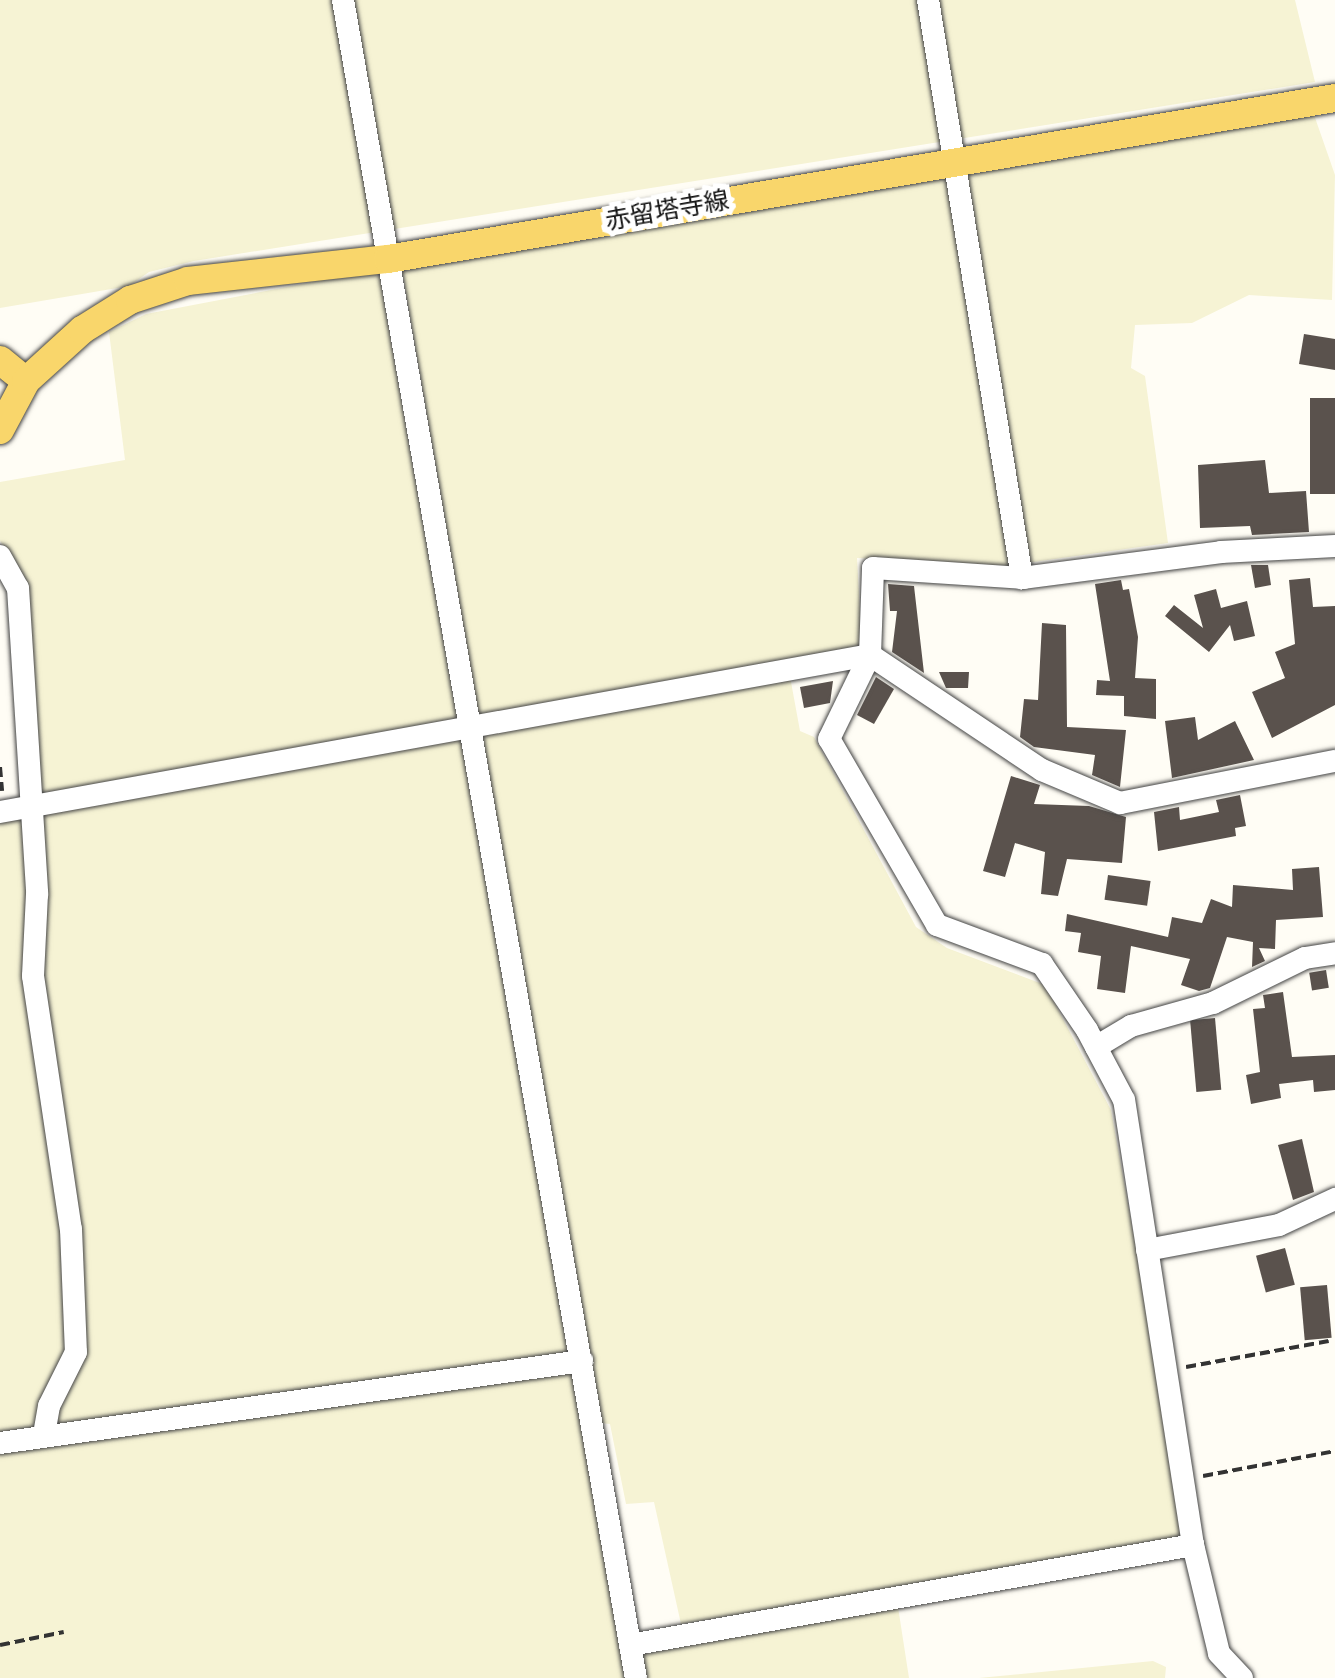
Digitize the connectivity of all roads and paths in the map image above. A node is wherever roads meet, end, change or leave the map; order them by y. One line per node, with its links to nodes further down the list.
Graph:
1 (343, 0): 5 (street)
2 (928, 0): 4 (street)
3 (1335, 98): 4 (main road, 赤留塔寺線)
4 (957, 158): 5 (main road, 赤留塔寺線); 11 (street)
5 (388, 259): 7 (main road, 赤留塔寺線); 13 (street)
6 (0, 360): 7 (main road)
7 (26, 381): 8 (main road, 赤留塔寺線)
8 (0, 430)
9 (1335, 546): 11 (street)
10 (0, 556): 16 (street)
11 (1022, 578): 12 (street)
12 (870, 654): 13 (street); 14 (street); 19 (street)
13 (468, 731): 16 (street); 23 (street)
14 (1335, 760)
15 (0, 767): 17 (path)
16 (30, 808): 17 (street); 25 (street)
17 (2, 811)
18 (1335, 953): 19 (street)
19 (1096, 1046): 21 (street)
20 (1335, 1199): 21 (street)
21 (1148, 1250): 24 (street)
22 (1329, 1341): 24 (path)
23 (582, 1360): 25 (street); 31 (street)
24 (1166, 1370): 28 (street)
25 (44, 1435): 26 (street)
26 (0, 1443)
27 (1335, 1451): 28 (path)
28 (1183, 1479): 29 (street)
29 (1193, 1545): 31 (street); 34 (street)
30 (64, 1632): 32 (path)
31 (630, 1645): 33 (street)
32 (0, 1646)
33 (636, 1678)
34 (1242, 1678)

